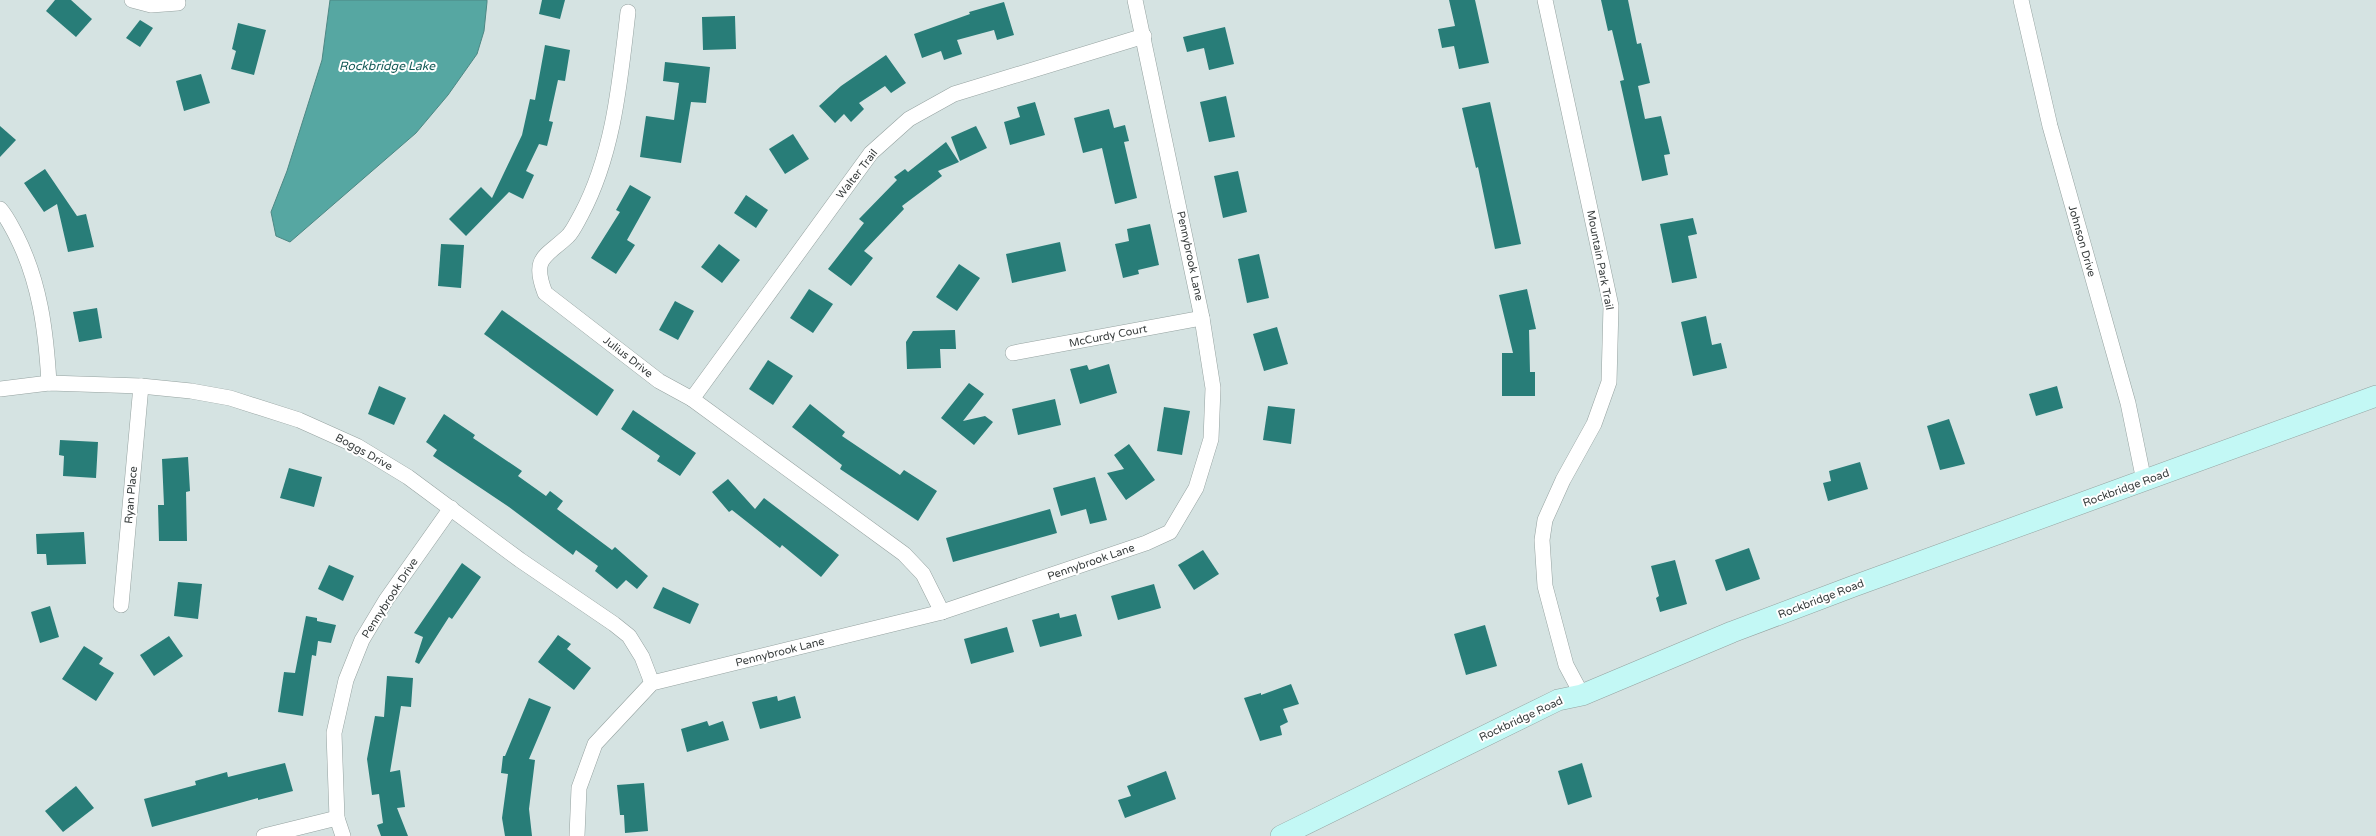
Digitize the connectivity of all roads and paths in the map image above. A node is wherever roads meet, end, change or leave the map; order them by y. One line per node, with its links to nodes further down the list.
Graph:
1 (132, 0): 5 (street)
2 (1135, 0): 7 (street, Pennybrook Lane)
3 (1544, 0): 21 (street, Mountain Park Trail)
4 (2021, 0): 16 (street, Johnson Drive)
5 (178, 3)
6 (628, 12): 15 (street, Julius Drive)
7 (1144, 36): 9 (street, Pennybrook Lane); 15 (street, Walter Trail)
8 (0, 209): 11 (street)
9 (1202, 318): 10 (street, McCurdy Court); 19 (street, Pennybrook Lane)
10 (1013, 353)
11 (49, 383): 12 (street, Boggs Drive); 13 (street, Boggs Drive)
12 (141, 386): 17 (street, Boggs Drive); 18 (street, Ryan Place)
13 (0, 390)
14 (2376, 396): 16 (main road, Rockbridge Road)
15 (692, 399): 19 (street, Julius Drive)
16 (2144, 481): 21 (main road, Rockbridge Road)
17 (451, 508): 20 (street, Boggs Drive); 22 (street, Pennybrook Drive)
18 (121, 605)
19 (942, 612): 20 (street, Pennybrook Lane)
20 (652, 683): 25 (street)
21 (1582, 695): 26 (main road, Rockbridge Road)
22 (337, 818): 23 (street); 24 (street, Pennybrook Drive)
23 (264, 836)
24 (343, 836)
25 (577, 836)
26 (1281, 836)

